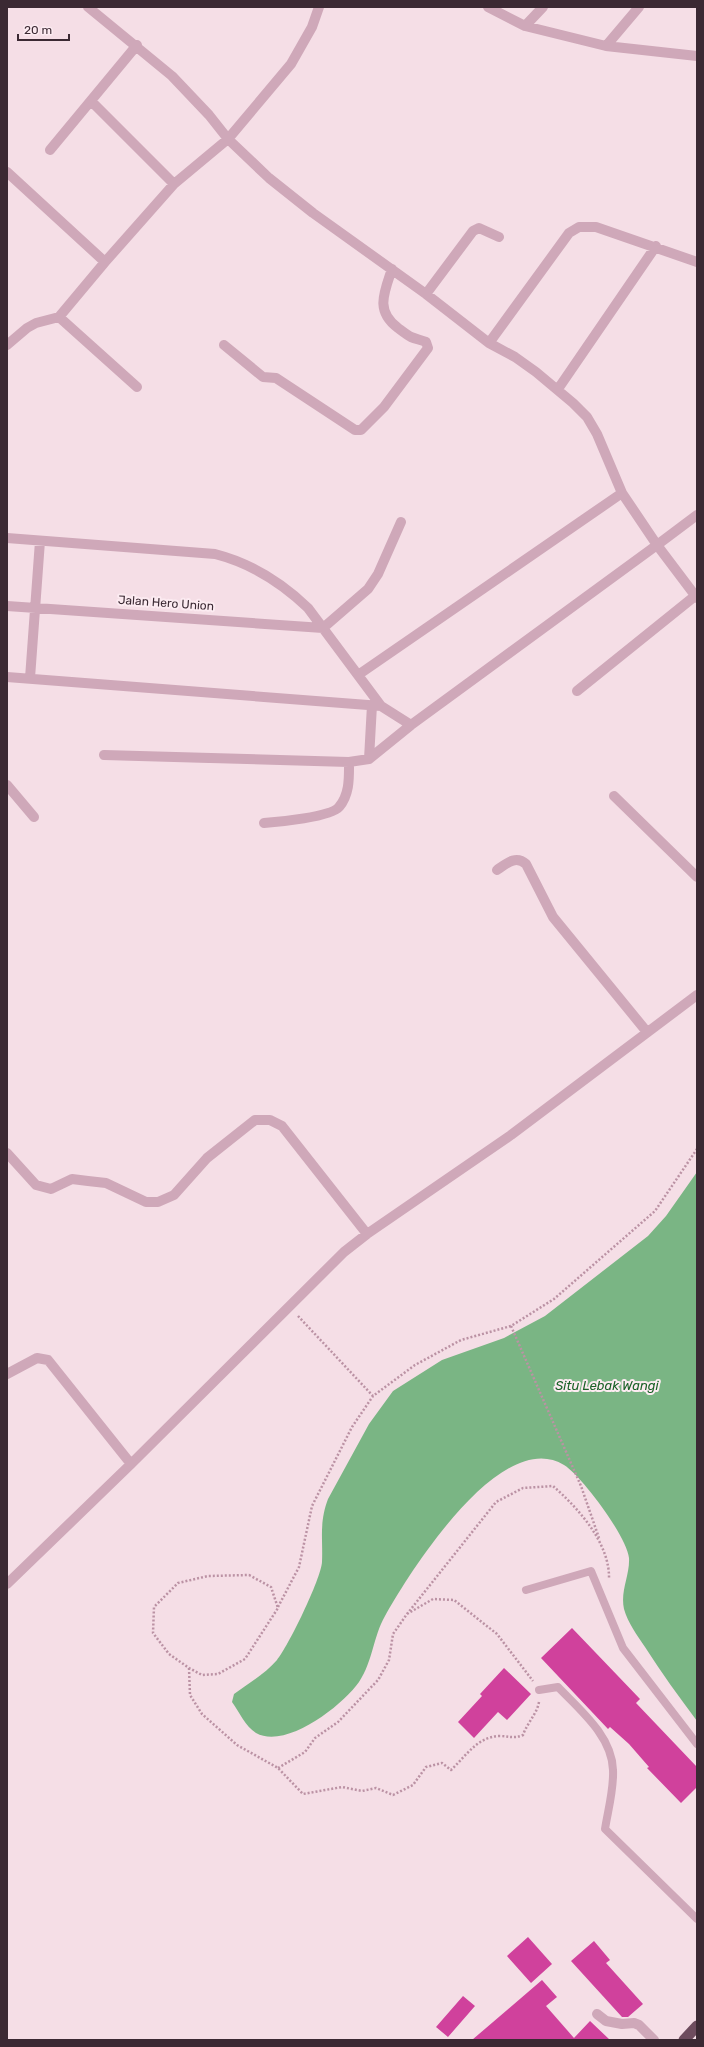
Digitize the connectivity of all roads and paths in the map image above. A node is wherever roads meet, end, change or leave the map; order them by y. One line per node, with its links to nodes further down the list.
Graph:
1 (88, 7): 7 (street)
2 (319, 7): 11 (street)
3 (488, 7): 6 (street)
4 (543, 7): 6 (street)
5 (639, 7): 8 (street)
6 (525, 26): 8 (street)
7 (137, 46): 10 (street); 11 (street)
8 (606, 46): 9 (street)
9 (697, 56)
10 (91, 102): 12 (street); 14 (street)
11 (228, 139): 14 (street); 19 (street)
12 (50, 150)
13 (7, 172): 17 (street)
14 (174, 184): 17 (street)
15 (499, 237): 20 (street)
16 (656, 246): 18 (street); 22 (street); 26 (street)
17 (105, 262): 21 (street)
18 (697, 262)
19 (392, 269): 20 (street); 24 (street)
20 (426, 294): 22 (street)
21 (59, 318): 23 (street); 25 (street)
22 (489, 343): 26 (street)
23 (7, 345)
24 (224, 345)
25 (137, 387)
26 (558, 389): 27 (street)
27 (622, 493): 32 (street); 37 (street)
28 (697, 515): 32 (street)
29 (401, 522): 36 (street)
30 (7, 538): 31 (street)
31 (40, 541): 35 (street); 36 (street)
32 (658, 545): 33 (street); 42 (street)
33 (696, 597): 40 (street)
34 (7, 606): 35 (street, Jalan Hero Union)
35 (36, 607): 36 (street, Jalan Hero Union); 39 (street)
36 (323, 628): 37 (street)
37 (358, 675): 41 (street)
38 (7, 677): 39 (street)
39 (30, 678): 41 (street)
40 (577, 691)
41 (376, 706): 42 (street); 44 (street)
42 (412, 725): 44 (street)
43 (104, 755): 45 (street)
44 (369, 759): 45 (street)
45 (349, 762): 49 (street)
46 (7, 784): 48 (street)
47 (614, 796): 51 (street)
48 (34, 817)
49 (264, 824)
50 (497, 870): 53 (street)
51 (697, 877)
52 (697, 995): 53 (street)
53 (648, 1032): 56 (street)
54 (697, 1149): 58 (path)
55 (7, 1153): 56 (street)
56 (367, 1234): 57 (street)
57 (289, 1307): 60 (path); 61 (street)
58 (511, 1326): 60 (path); 62 (path)
59 (7, 1374): 61 (street)
60 (373, 1396): 66 (path)
61 (131, 1464): 64 (street)
62 (600, 1540): 63 (path); 67 (path)
63 (609, 1581)
64 (7, 1584)
65 (526, 1590): 70 (lane)
66 (278, 1608): 68 (path); 68 (path)
67 (407, 1614): 69 (path); 71 (path)
68 (189, 1668): 71 (path)
69 (540, 1690): 71 (path); 72 (lane)
70 (697, 1744)
71 (278, 1768)
72 (697, 1919)
73 (597, 2014): 75 (street)
74 (697, 2026): 76 (highway)
75 (654, 2040)
76 (684, 2040)

